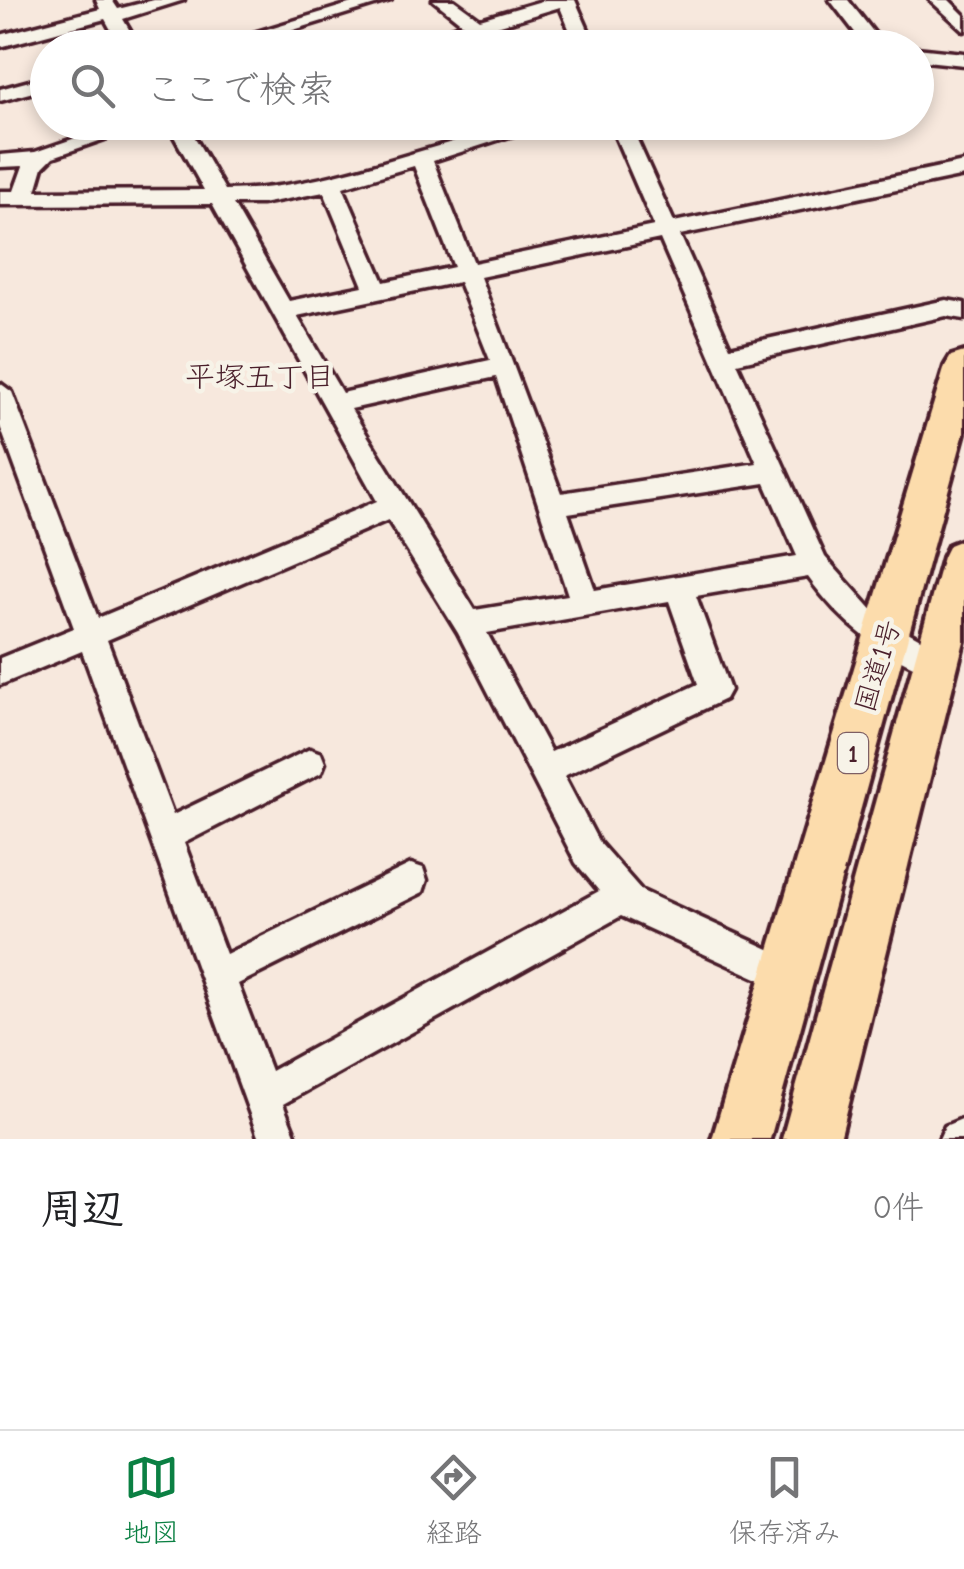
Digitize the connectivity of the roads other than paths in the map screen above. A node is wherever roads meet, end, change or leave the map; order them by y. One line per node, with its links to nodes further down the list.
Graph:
1 (175, 0): 7 (street)
2 (382, 0): 11 (street)
3 (442, 0): 8 (street)
4 (565, 0): 8 (street); 13 (street)
5 (839, 0): 14 (street)
6 (939, 0): 9 (street)
7 (109, 9): 10 (street)
8 (478, 26): 12 (street)
9 (964, 26)
10 (37, 30)
11 (276, 30)
12 (464, 30)
13 (579, 30)
14 (863, 30)
15 (30, 32): 16 (street)
16 (0, 41)
17 (934, 56): 18 (street)
18 (964, 59)
19 (30, 87): 20 (street)
20 (0, 95)
21 (91, 140): 26 (street)
22 (186, 140): 31 (street)
23 (480, 140): 25 (street)
24 (627, 140): 32 (street)
25 (421, 157): 29 (street); 33 (street)
26 (38, 158): 27 (street); 30 (street)
27 (0, 162)
28 (964, 169): 32 (street)
29 (331, 184): 31 (street); 34 (street)
30 (11, 197): 31 (street)
31 (220, 198): 35 (street)
32 (667, 231): 33 (street); 37 (street)
33 (466, 271): 34 (street); 38 (street)
34 (378, 291): 35 (street)
35 (286, 310): 41 (street)
36 (964, 310): 37 (street)
37 (724, 357): 42 (street)
38 (504, 366): 41 (street); 43 (street)
39 (964, 366): 51 (highway, 国道1号 / 1)
40 (0, 392): 50 (street)
41 (337, 403): 44 (street)
42 (774, 470): 43 (street); 45 (street)
43 (551, 505): 48 (street)
44 (394, 506): 49 (street); 50 (street)
45 (814, 564): 47 (street); 51 (street)
46 (960, 585): 52 (highway, 国道1号 / 1)
47 (679, 589): 48 (street); 55 (street)
48 (586, 605): 49 (street)
49 (468, 624): 55 (street)
50 (91, 636): 53 (street); 56 (street)
51 (886, 640): 52 (street); 60 (highway, 国道1号 / 1)
52 (935, 662): 64 (highway, 国道1号 / 1)
53 (0, 672)
54 (310, 763): 56 (street)
55 (542, 771): 58 (street)
56 (166, 836): 59 (street)
57 (411, 880): 59 (street)
58 (622, 898): 60 (street); 61 (street)
59 (218, 976): 61 (street)
60 (790, 976): 63 (highway, 国道1号 / 1)
61 (262, 1096): 62 (street)
62 (278, 1139)
63 (741, 1139)
64 (811, 1139)

